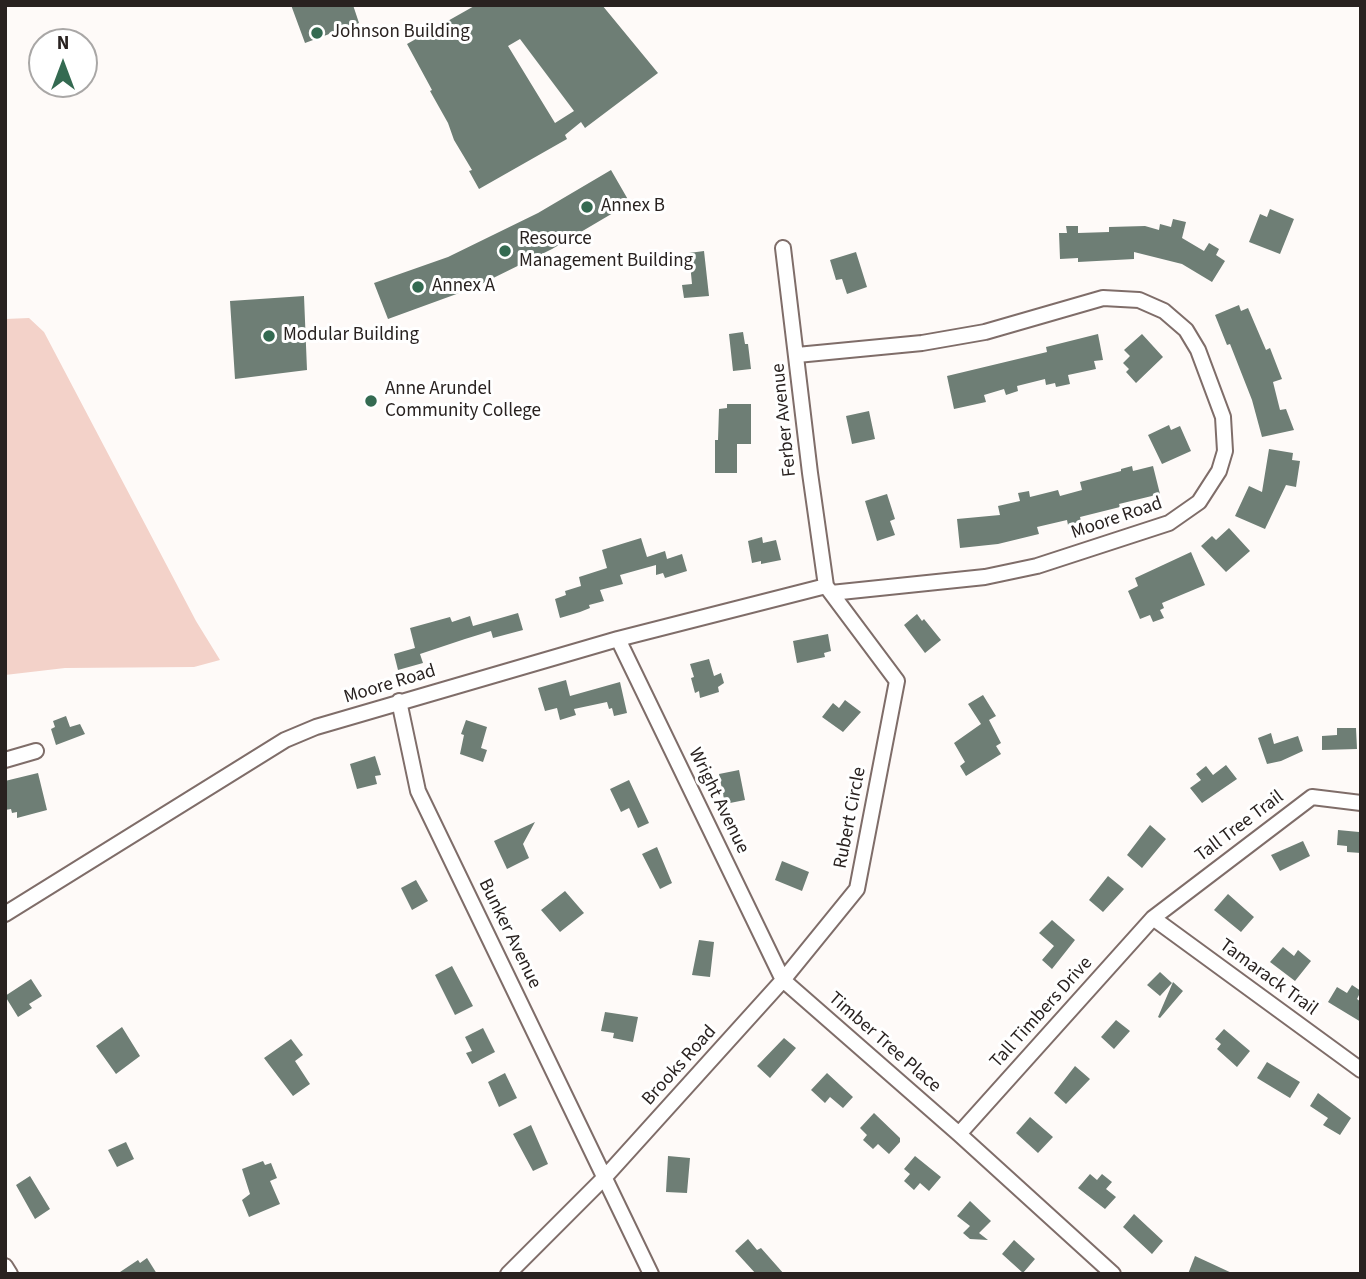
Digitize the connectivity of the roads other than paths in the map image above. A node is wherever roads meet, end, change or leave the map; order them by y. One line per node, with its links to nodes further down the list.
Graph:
1 (783, 248): 2 (street, Ferber Avenue)
2 (797, 355): 3 (street, Ferber Avenue); 3 (street, Moore Road)
3 (828, 589): 4 (street, Moore Road); 11 (street, Rubert Circle)
4 (618, 639): 5 (street, Moore Road); 11 (street, Wright Avenue)
5 (398, 701): 9 (street, Moore Road); 14 (street, Bunker Avenue)
6 (36, 751): 7 (street)
7 (5, 760)
8 (1361, 803): 10 (street, Tall Tree Trail)
9 (5, 914)
10 (1153, 918): 12 (street, Tamarack Trail); 13 (street, Tall Timbers Drive)
11 (783, 980): 13 (street, Timber Tree Place); 14 (street, Brooks Road)
12 (1361, 1070)
13 (959, 1134): 19 (street, Timber Tree Place)
14 (605, 1177): 17 (street, Brooks Road); 18 (street, Bunker Avenue)
15 (5, 1266): 16 (street)
16 (10, 1274)
17 (508, 1274)
18 (651, 1274)
19 (1113, 1274)

